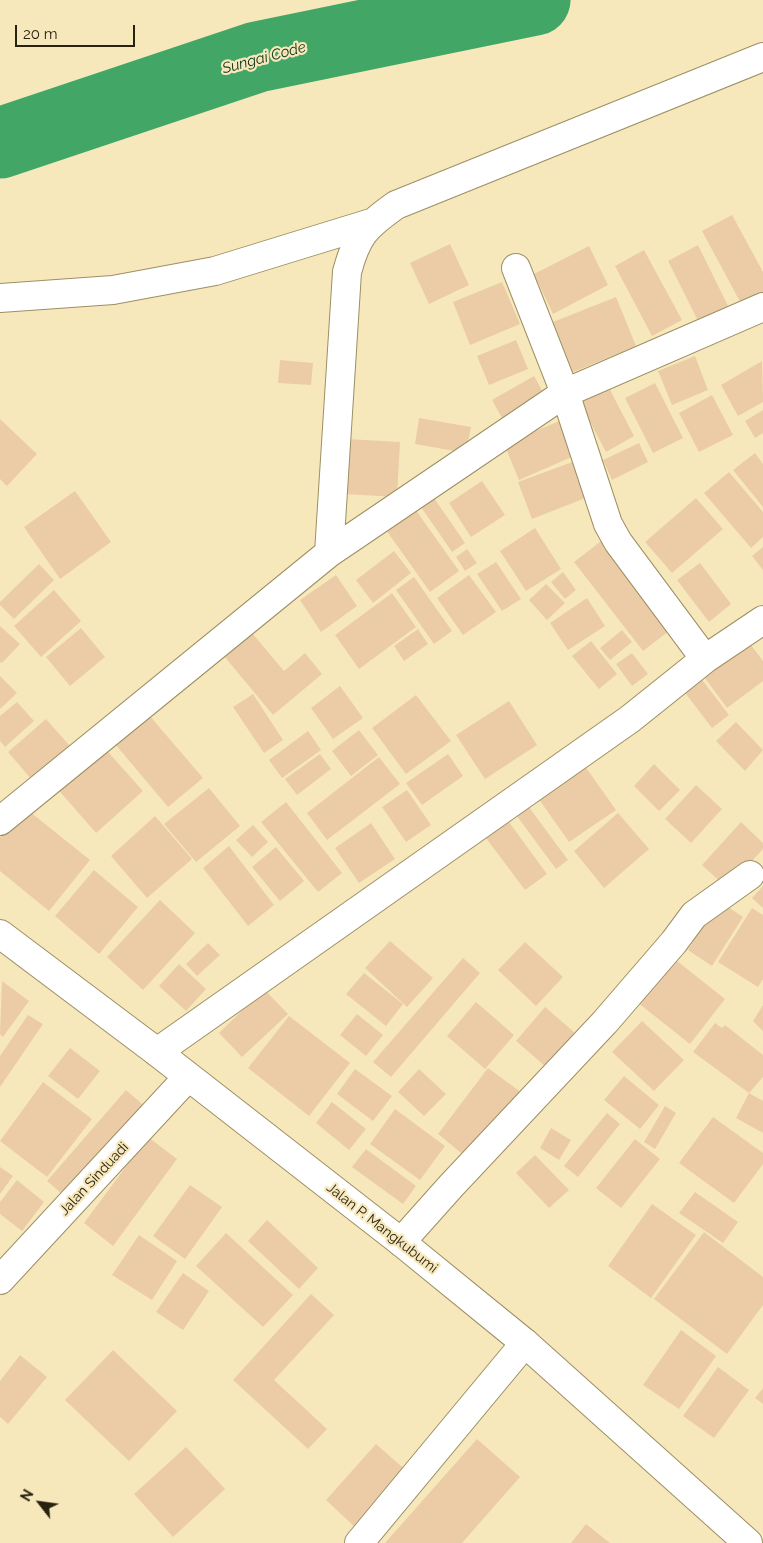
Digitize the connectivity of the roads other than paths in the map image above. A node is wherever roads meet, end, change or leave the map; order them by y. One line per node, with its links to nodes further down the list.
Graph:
1 (763, 58): 2 (street)
2 (371, 223): 4 (street); 7 (street)
3 (516, 268): 6 (street)
4 (0, 298)
5 (763, 308): 6 (street)
6 (564, 393): 7 (street); 9 (street)
7 (329, 553): 10 (street)
8 (763, 620): 9 (street)
9 (705, 659): 13 (street)
10 (0, 821)
11 (750, 875): 15 (street)
12 (0, 934): 13 (street, Jalan P. Mangkubumi)
13 (157, 1052): 14 (street, Jalan P. Mangkubumi)
14 (188, 1078): 15 (street, Jalan P. Mangkubumi); 16 (street, Jalan Sinduadi)
15 (401, 1242): 17 (street, Jalan P. Mangkubumi)
16 (0, 1280)
17 (525, 1343): 18 (street); 19 (street, Jalan P. Mangkubumi)
18 (359, 1543)
19 (748, 1543)

